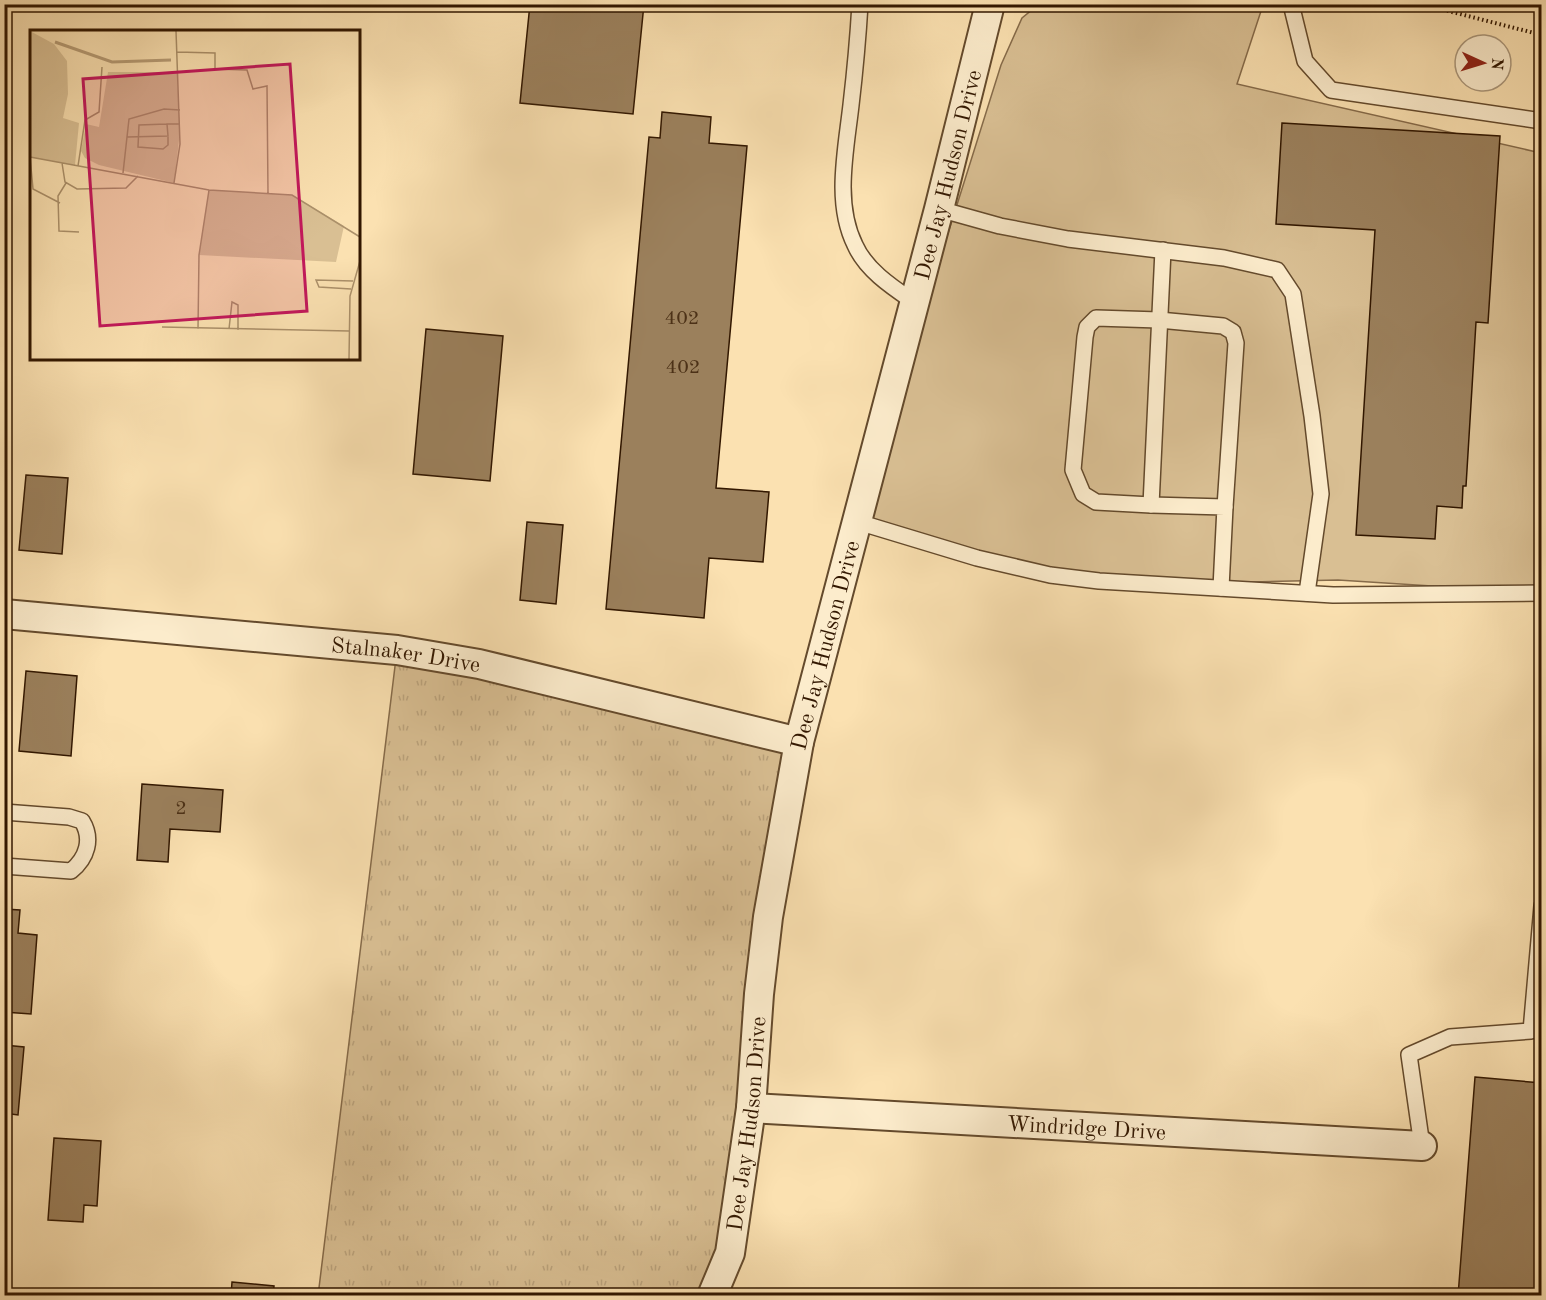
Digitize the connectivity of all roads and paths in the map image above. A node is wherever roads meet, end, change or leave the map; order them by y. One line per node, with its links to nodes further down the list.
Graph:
1 (860, 4): 9 (lane)
2 (990, 4): 7 (street, Dee Jay Hudson Drive)
3 (1291, 4): 6 (lane)
4 (1421, 4): 5 (path)
5 (1542, 35)
6 (1542, 121)
7 (939, 209): 8 (lane); 9 (street, Dee Jay Hudson Drive)
8 (1163, 250): 10 (lane); 15 (lane)
9 (914, 302): 13 (street, Dee Jay Hudson Drive)
10 (1159, 320): 11 (lane); 11 (lane); 12 (lane)
11 (1151, 504): 12 (lane)
12 (1225, 507): 14 (lane)
13 (858, 522): 14 (lane); 18 (street, Dee Jay Hudson Drive)
14 (1221, 588): 15 (lane)
15 (1307, 593): 16 (lane)
16 (1542, 594)
17 (4, 614): 18 (street, Stalnaker Drive)
18 (800, 742): 22 (street, Dee Jay Hudson Drive)
19 (4, 812): 20 (lane)
20 (4, 866)
21 (1542, 906): 23 (lane)
22 (751, 1108): 23 (street, Windridge Drive); 24 (street, Dee Jay Hudson Drive)
23 (1422, 1146)
24 (712, 1296)

